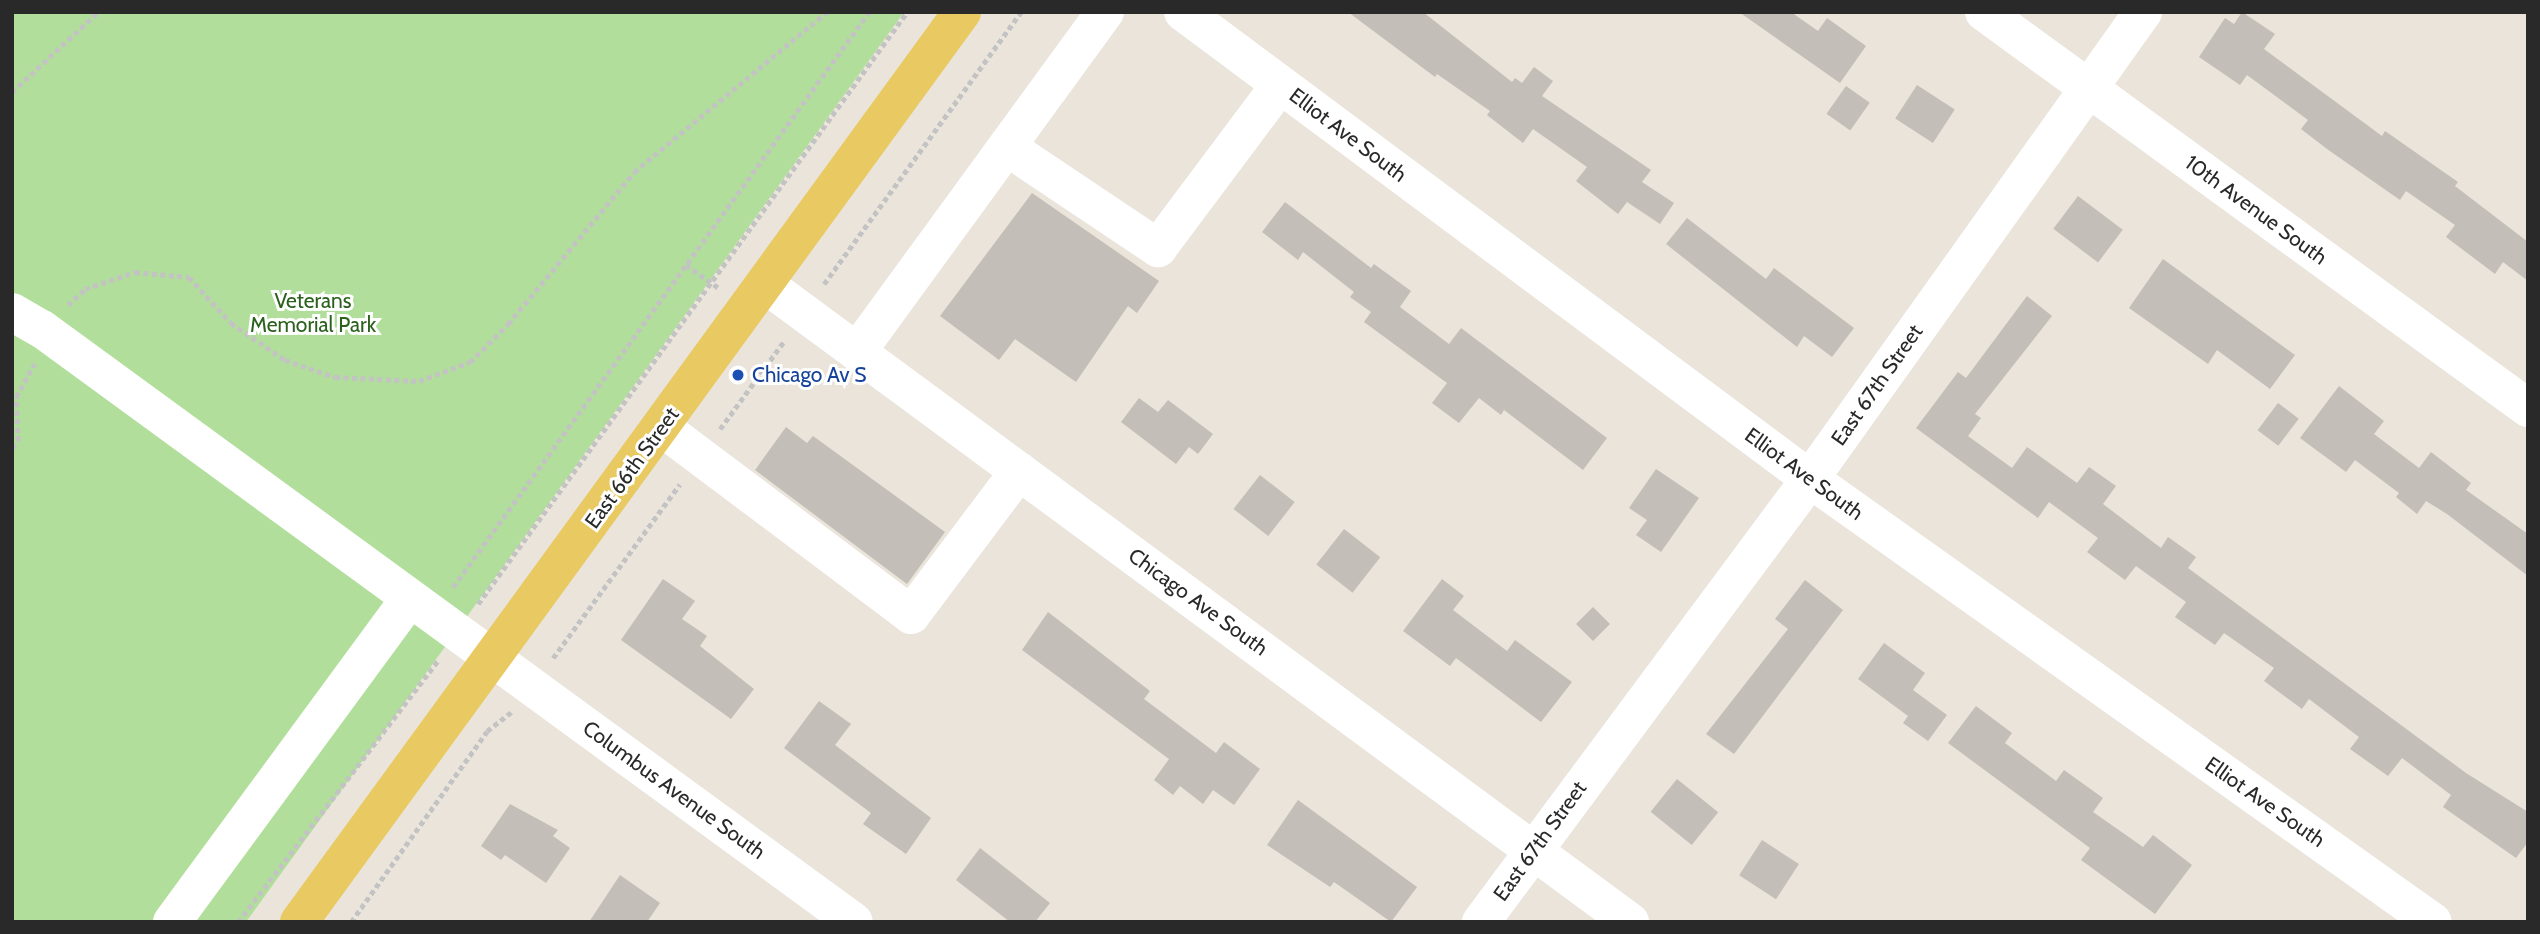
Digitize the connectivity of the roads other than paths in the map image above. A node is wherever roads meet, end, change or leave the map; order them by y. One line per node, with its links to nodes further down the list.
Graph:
1 (962, 12): 9 (main road, East 66th Street)
2 (1105, 12): 8 (street)
3 (1183, 12): 6 (street, Elliot Ave South)
4 (1984, 12): 7 (street, 10th Avenue South)
5 (2143, 12): 7 (street, East 67th Street)
6 (1280, 85): 8 (street); 15 (street, Elliot Ave South)
7 (2087, 88): 12 (street, 10th Avenue South); 15 (street, East 67th Street)
8 (1007, 147): 11 (street)
9 (765, 284): 11 (street, Chicago Ave South); 13 (main road, East 66th Street)
10 (27, 320): 16 (street, Columbus Avenue South)
11 (857, 352): 14 (street, Chicago Ave South)
12 (2528, 408)
13 (661, 427): 14 (street); 17 (main road, East 66th Street)
14 (1019, 471): 18 (street, Chicago Ave South)
15 (1810, 479): 18 (street, East 67th Street); 24 (street, Elliot Ave South)
16 (433, 616): 17 (street, Columbus Avenue South); 19 (street)
17 (494, 659): 20 (main road, East 66th Street); 21 (street, Columbus Avenue South)
18 (1533, 849): 22 (street, East 67th Street); 23 (street, Chicago Ave South)
19 (172, 922)
20 (299, 922)
21 (854, 922)
22 (1481, 922)
23 (1630, 922)
24 (2433, 922)

